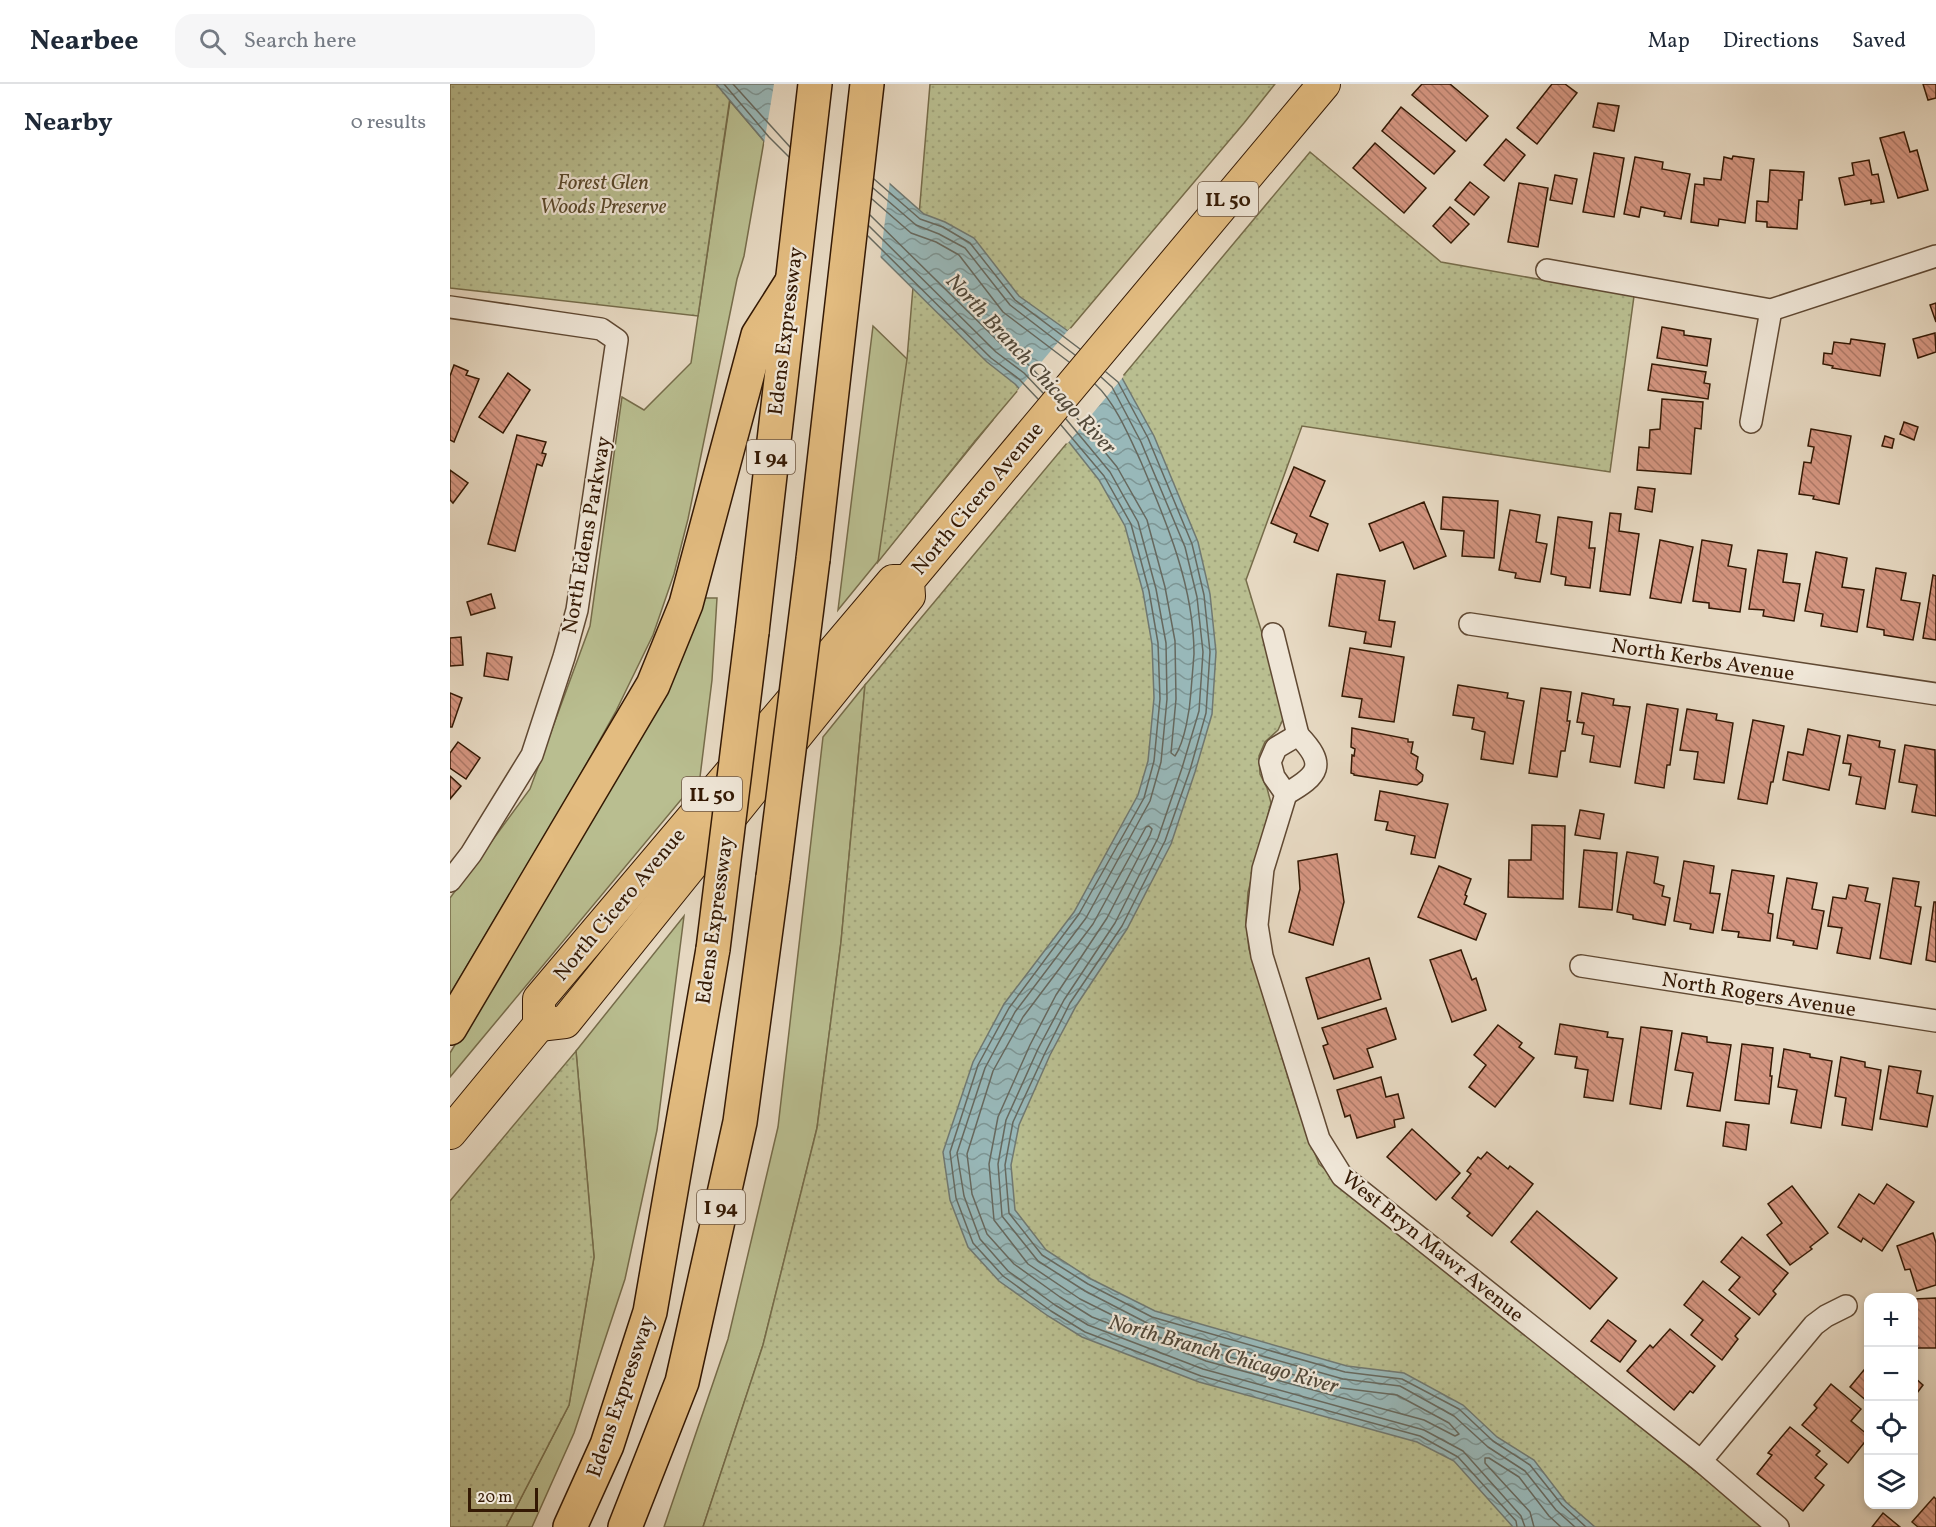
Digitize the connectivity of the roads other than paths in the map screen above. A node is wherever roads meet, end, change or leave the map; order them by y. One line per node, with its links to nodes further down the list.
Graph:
1 (815, 84): 6 (highway, Edens Expressway / I 94)
2 (867, 84): 23 (highway, I 94, bridge)
3 (1324, 84): 19 (main road, North Cicero Avenue / IL 50)
4 (1936, 256): 8 (street)
5 (1547, 270): 8 (street)
6 (791, 283): 18 (highway); 22 (highway, Edens Expressway / I 94, bridge)
7 (450, 308): 15 (street, North Edens Parkway)
8 (1771, 310): 9 (street)
9 (1751, 422)
10 (1470, 624): 12 (street, North Kerbs Avenue)
11 (1273, 634): 13 (street)
12 (1936, 694)
13 (1298, 735): 14 (street); 14 (street)
14 (1286, 794): 21 (street, West Bryn Mawr Avenue)
15 (450, 881)
16 (1581, 966): 17 (street, North Rogers Avenue)
17 (1936, 1022)
18 (450, 1028)
19 (450, 1133)
20 (1846, 1306): 21 (street)
21 (1701, 1461): 24 (street, West Bryn Mawr Avenue)
22 (570, 1527)
23 (625, 1527)
24 (1778, 1527)

